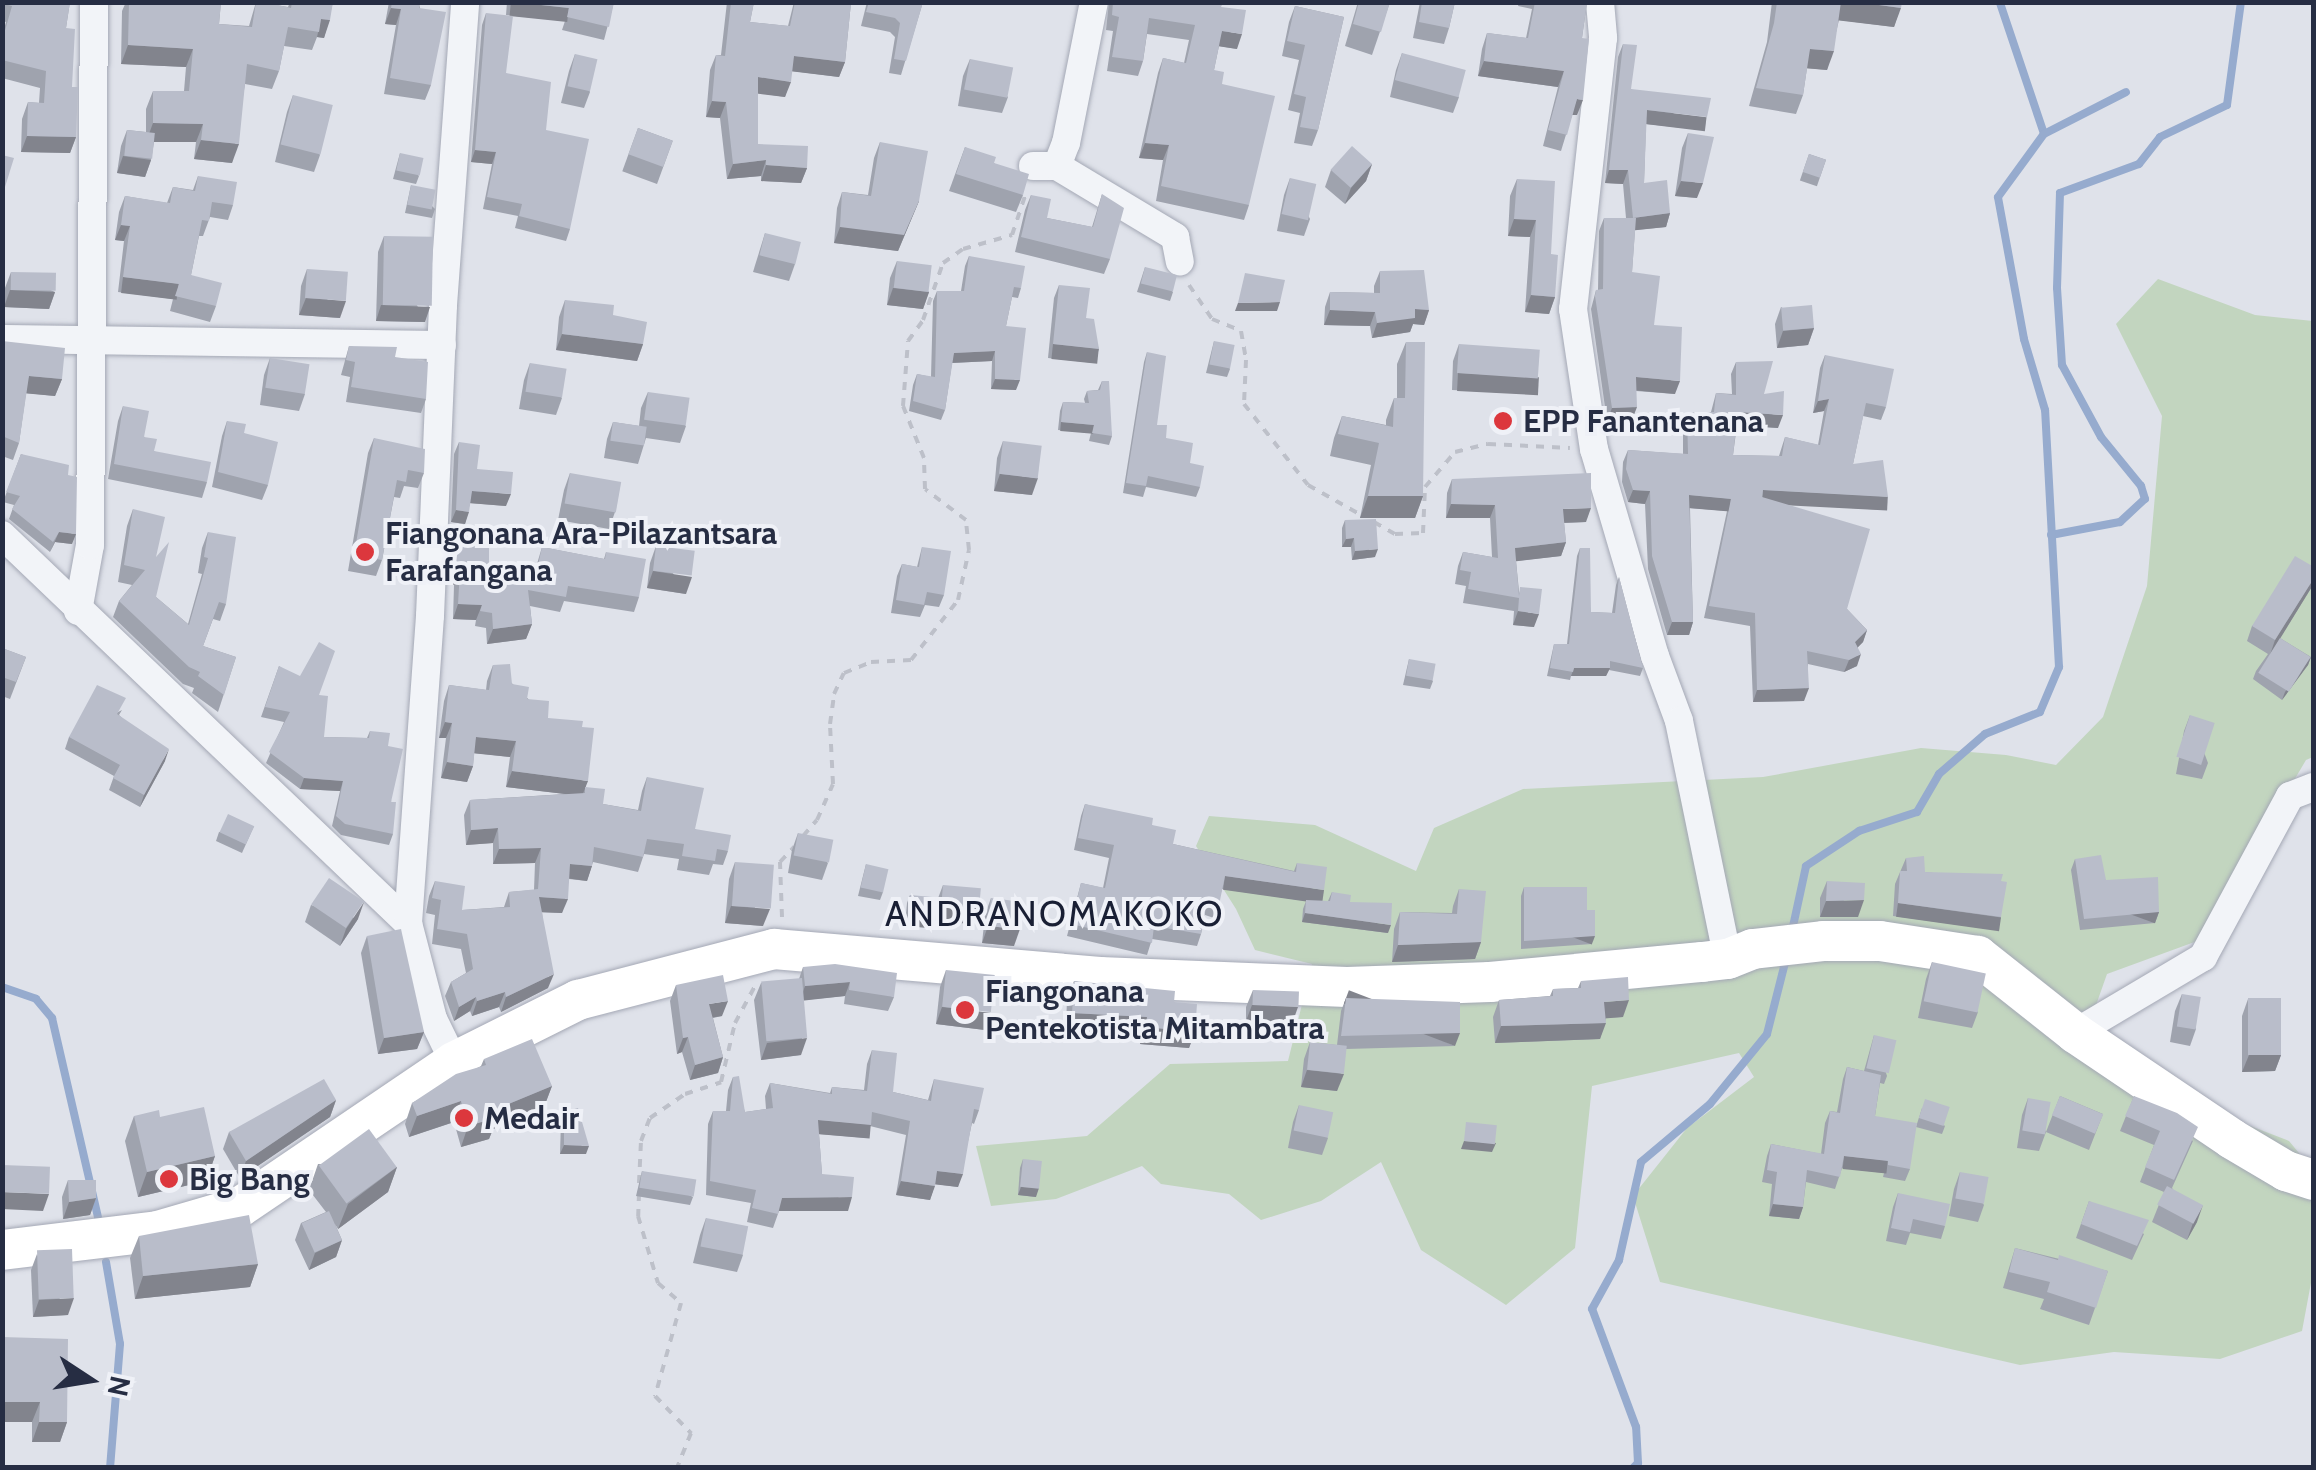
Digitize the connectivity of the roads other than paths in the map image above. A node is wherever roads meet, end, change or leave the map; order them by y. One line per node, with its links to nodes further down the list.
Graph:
1 (94, 2): 7 (street)
2 (465, 2): 8 (street)
3 (1094, 2): 5 (street)
4 (1600, 2): 13 (street)
5 (1180, 262)
6 (2, 339): 7 (street)
7 (90, 341): 8 (street); 10 (street)
8 (442, 345): 12 (street)
9 (2, 535): 10 (street)
10 (78, 611): 12 (street)
11 (2314, 788): 14 (street)
12 (408, 923): 15 (street)
13 (1741, 954): 14 (street); 15 (street)
14 (2075, 1033): 16 (street)
15 (454, 1062): 17 (street)
16 (2314, 1180)
17 (2, 1250)

